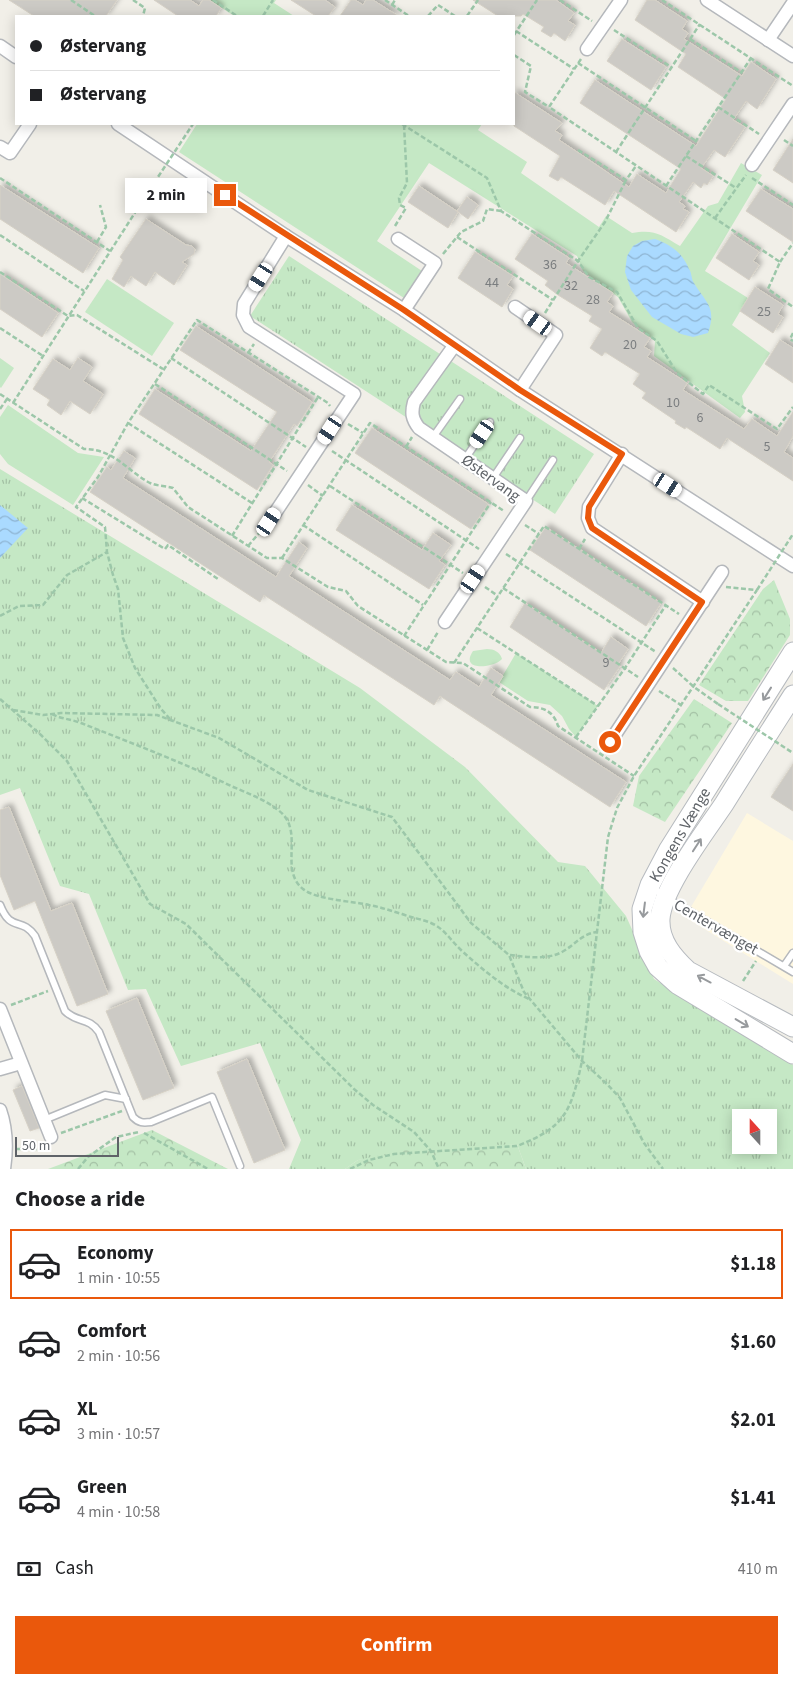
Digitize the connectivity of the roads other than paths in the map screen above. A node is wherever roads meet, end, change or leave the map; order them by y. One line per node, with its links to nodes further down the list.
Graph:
1 (621, 0): 6 (street)
2 (707, 0): 4 (street)
3 (793, 2): 4 (street)
4 (768, 40): 8 (street)
5 (0, 46): 7 (street)
6 (588, 49)
7 (15, 55)
8 (793, 56)
9 (793, 104): 13 (street)
10 (29, 125): 12 (street)
11 (120, 125): 14 (street)
12 (0, 147)
13 (749, 170)
14 (286, 236): 17 (street); 29 (street)
15 (398, 239): 17 (street)
16 (515, 307): 19 (street)
17 (404, 310): 18 (street)
18 (454, 346): 19 (street); 22 (street, Østervang)
19 (520, 390): 24 (street)
20 (460, 399): 22 (lane)
21 (490, 422): 25 (lane)
22 (432, 436): 25 (street, Østervang)
23 (520, 438): 27 (lane)
24 (622, 454): 30 (street); 32 (street)
25 (465, 459): 27 (street, Østervang)
26 (553, 460): 28 (lane)
27 (493, 478): 28 (street, Østervang)
28 (526, 501): 33 (street, Østervang)
29 (269, 522)
30 (793, 566)
31 (719, 577): 32 (street)
32 (702, 602): 36 (street)
33 (445, 622)
34 (793, 652): 37 (street, Kongens Vænge, one-way to 37)
35 (793, 695): 38 (street, Kongens Vænge, one-way to 35)
36 (610, 742)
37 (650, 885): 38 (lane, Centervænget); 45 (street, Kongens Vænge, one-way to 45)
38 (665, 897): 41 (lane, Centervænget); 44 (street, Kongens Vænge, one-way to 38)
39 (0, 905): 48 (lane)
40 (793, 953): 41 (lane)
41 (784, 966): 42 (lane, Centervænget)
42 (793, 972)
43 (0, 1009): 46 (street)
44 (793, 1027)
45 (793, 1054)
46 (22, 1063): 47 (street); 50 (street)
47 (0, 1069)
48 (126, 1099): 50 (lane); 53 (lane)
49 (0, 1110): 51 (street)
50 (44, 1120): 52 (street)
51 (3, 1126): 54 (street)
52 (51, 1137)
53 (240, 1166)
54 (4, 1169)

